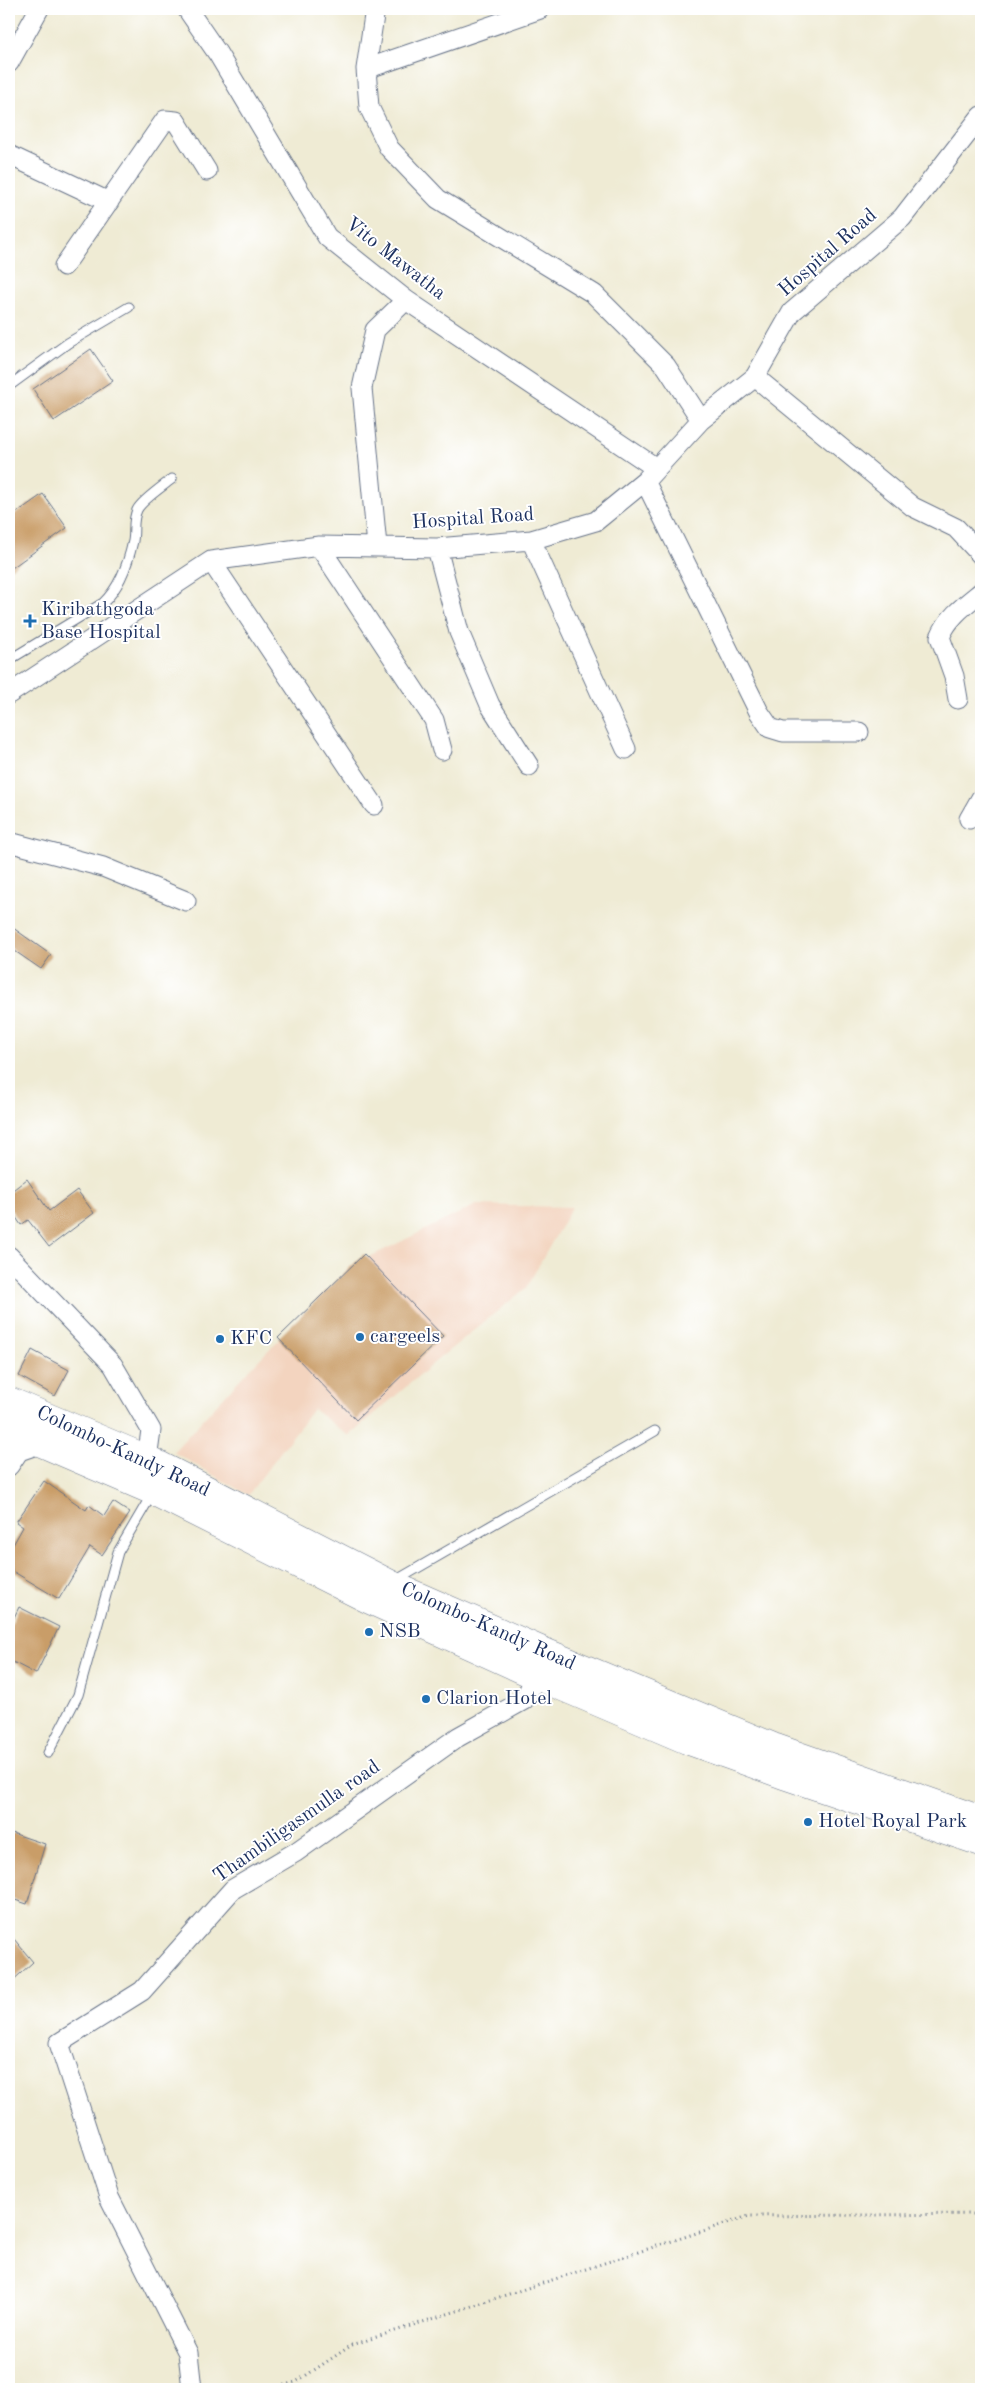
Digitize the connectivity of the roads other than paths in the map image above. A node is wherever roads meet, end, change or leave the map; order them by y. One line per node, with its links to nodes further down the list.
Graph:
1 (39, 9): 5 (street)
2 (187, 9): 12 (street, Vito Mawatha)
3 (375, 9): 6 (street)
4 (540, 9): 6 (street)
5 (9, 63)
6 (366, 69): 16 (street)
7 (980, 121): 14 (street, Hospital Road)
8 (9, 155): 10 (street)
9 (207, 171): 10 (street)
10 (109, 202): 11 (street)
11 (64, 266)
12 (406, 300): 17 (street, Vito Mawatha); 21 (street)
13 (129, 307): 15 (lane)
14 (755, 377): 16 (street, Hospital Road); 23 (street)
15 (9, 386)
16 (701, 420): 17 (street, Hospital Road)
17 (650, 474): 19 (street, Hospital Road); 29 (street)
18 (172, 479): 26 (lane)
19 (531, 540): 22 (street, Hospital Road); 30 (street)
20 (320, 546): 21 (street, Hospital Road); 24 (street, Hospital Road); 31 (street)
21 (377, 546): 22 (street, Hospital Road)
22 (437, 548): 32 (street)
23 (981, 555)
24 (211, 561): 27 (street, Hospital Road); 34 (street)
25 (981, 592): 28 (street)
26 (9, 660)
27 (9, 694)
28 (958, 700)
29 (859, 732)
30 (626, 748)
31 (442, 750)
32 (530, 766)
33 (981, 798): 35 (street)
34 (374, 805)
35 (969, 819)
36 (9, 842): 37 (street)
37 (186, 901)
38 (9, 1256): 44 (street)
39 (9, 1401): 40 (highway, Colombo-Kandy Road)
40 (57, 1421): 43 (street); 44 (highway, Colombo-Kandy Road)
41 (9, 1430): 43 (highway, Colombo-Kandy Road)
42 (655, 1431): 47 (lane)
43 (42, 1444): 45 (street); 46 (highway, Colombo-Kandy Road)
44 (147, 1459): 47 (highway, Colombo-Kandy Road)
45 (9, 1466)
46 (153, 1492): 48 (highway, Colombo-Kandy Road); 49 (lane)
47 (390, 1584): 48 (highway, Colombo-Kandy Road)
48 (542, 1664): 50 (highway, Colombo-Kandy Road); 51 (highway, Colombo-Kandy Road); 52 (street, Thambiligasmulla road)
49 (48, 1753)
50 (981, 1820)
51 (981, 1842)
52 (192, 2389)

